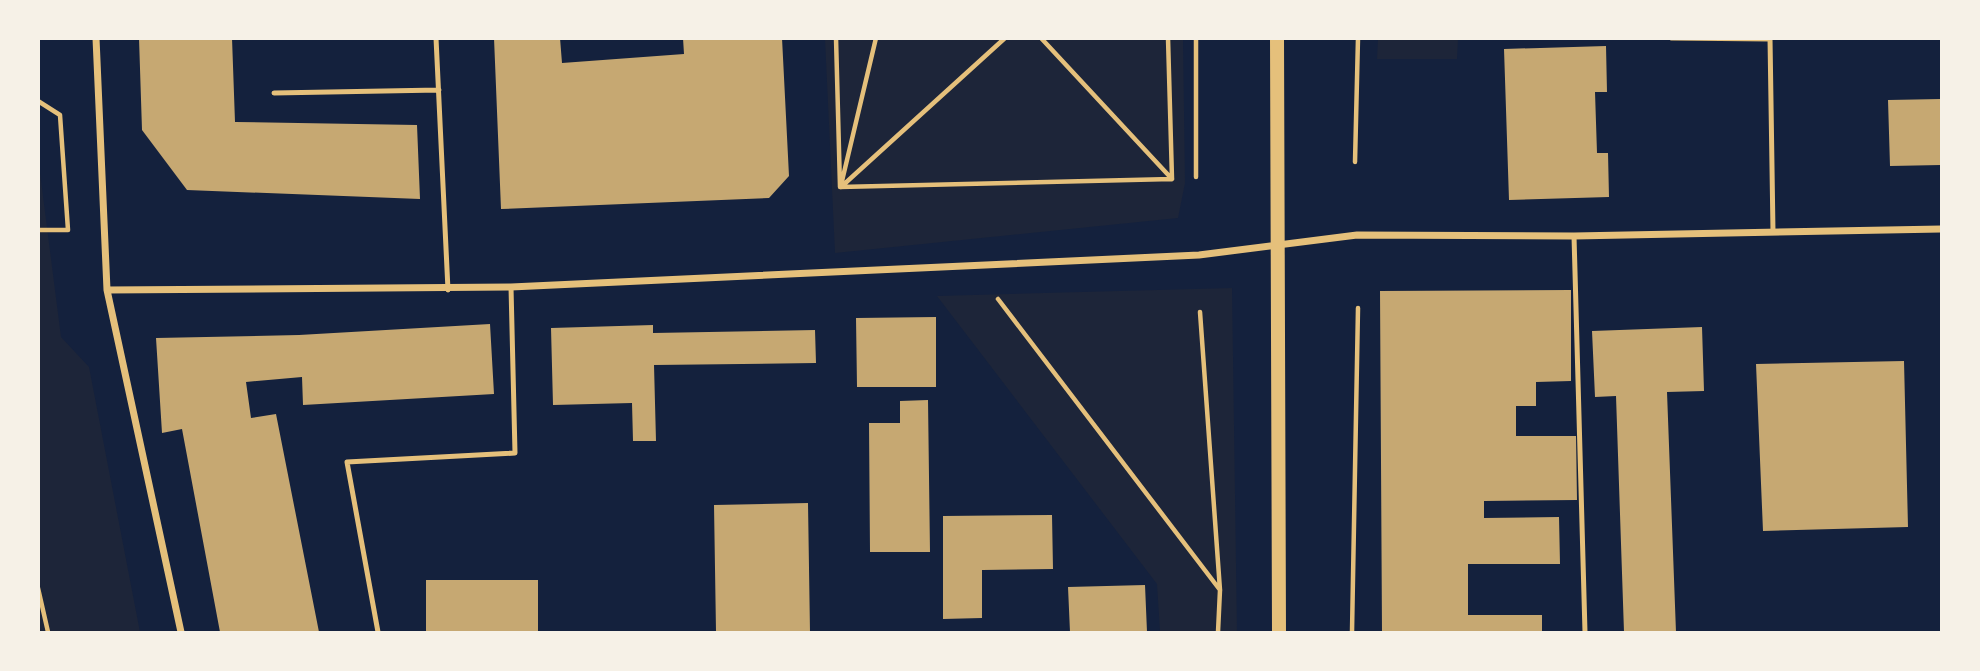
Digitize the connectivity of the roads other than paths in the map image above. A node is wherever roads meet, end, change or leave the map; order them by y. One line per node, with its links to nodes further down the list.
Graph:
1 (96, 38): 13 (street)
2 (436, 38): 6 (lane)
3 (1277, 38): 11 (main road)
4 (1671, 38): 5 (lane)
5 (1770, 39): 9 (lane)
6 (439, 90): 7 (lane); 14 (lane)
7 (274, 93)
8 (1941, 229): 9 (street)
9 (1773, 232): 10 (street)
10 (1574, 236): 11 (street); 18 (lane)
11 (1278, 244): 12 (street); 17 (main road)
12 (511, 287): 14 (street); 16 (lane)
13 (107, 290): 14 (street); 15 (street)
14 (448, 290)
15 (181, 632)
16 (378, 632)
17 (1279, 632)
18 (1586, 632)

